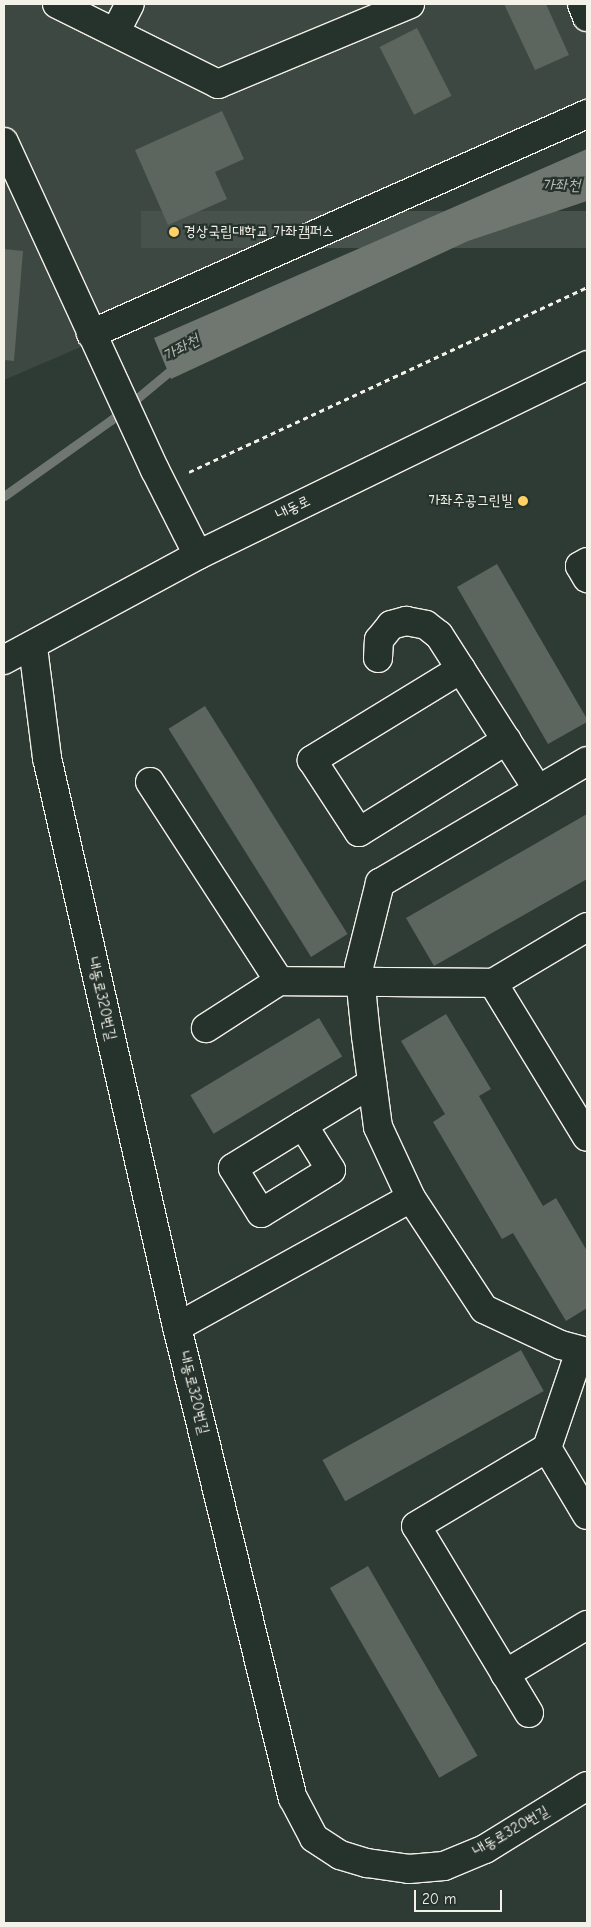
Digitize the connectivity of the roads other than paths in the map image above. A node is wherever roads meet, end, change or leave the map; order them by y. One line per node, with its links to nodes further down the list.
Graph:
1 (57, 4): 6 (street)
2 (130, 4): 6 (street)
3 (410, 4): 6 (street)
4 (582, 4): 5 (street)
5 (587, 17)
6 (116, 31)
7 (587, 114): 9 (street)
8 (4, 142): 9 (street)
9 (94, 340): 11 (street)
10 (587, 365): 11 (street, 내동로)
11 (198, 555): 14 (street, 내동로)
12 (587, 562): 13 (street)
13 (587, 578)
14 (33, 647): 16 (street, 내동로); 31 (street, 내동로320번길)
15 (378, 658): 17 (street)
16 (4, 660)
17 (460, 669): 18 (street); 18 (street)
18 (507, 740): 21 (street)
19 (587, 761): 21 (street)
20 (150, 782): 23 (street)
21 (538, 790): 24 (street)
22 (587, 927): 25 (street)
23 (279, 981): 24 (street); 26 (street)
24 (361, 983): 25 (street); 27 (street)
25 (493, 984): 29 (street)
26 (206, 1028)
27 (372, 1083): 28 (street); 30 (street)
28 (303, 1125)
29 (587, 1137)
30 (411, 1198): 31 (street); 32 (street)
31 (177, 1326): 38 (street, 내동로320번길)
32 (584, 1352): 33 (street)
33 (546, 1448): 34 (street); 36 (street)
34 (587, 1515)
35 (587, 1625): 36 (street)
36 (505, 1674): 37 (street)
37 (529, 1713)
38 (587, 1786)

